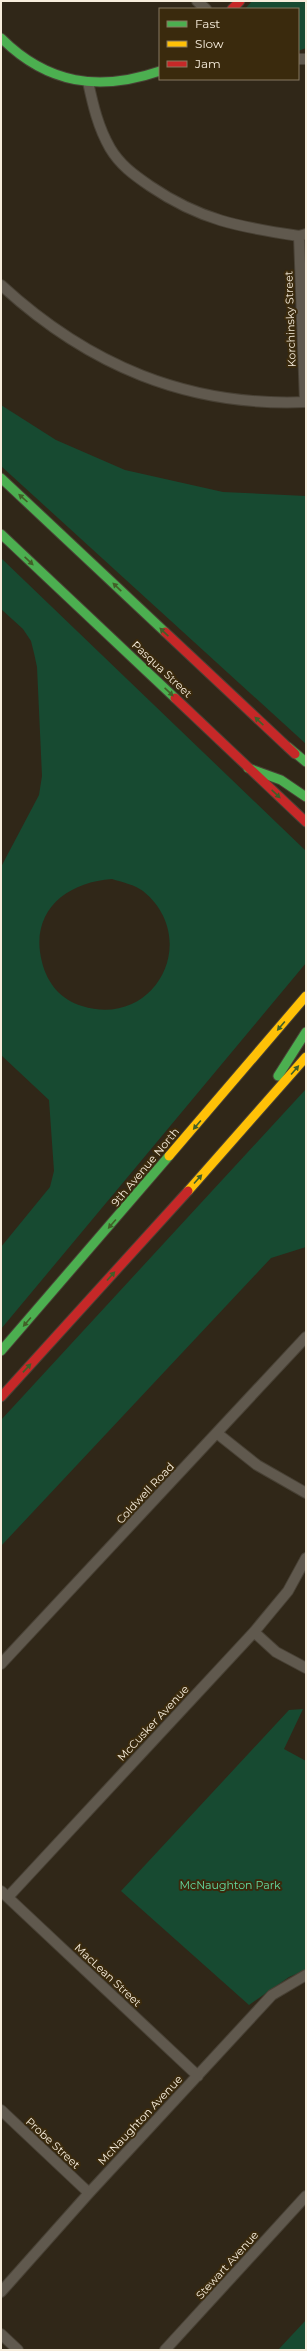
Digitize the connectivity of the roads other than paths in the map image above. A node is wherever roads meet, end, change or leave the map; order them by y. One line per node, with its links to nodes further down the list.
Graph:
1 (197, 1): 2 (street)
2 (205, 8)
3 (1, 38): 5 (main road)
4 (159, 71): 5 (main road)
5 (88, 82): 6 (street)
6 (302, 235): 8 (street, Korchinsky Street)
7 (1, 285): 8 (street)
8 (305, 402)
9 (1, 478): 11 (main road, one-way to 9)
10 (1, 534): 12 (main road, Pasqua Street, one-way to 12)
11 (306, 763)
12 (248, 768): 13 (main road); 14 (main road, Pasqua Street, one-way to 14)
13 (306, 797)
14 (306, 822)
15 (306, 996): 20 (main road, 9th Avenue North, one-way to 20)
16 (306, 1032): 18 (main road)
17 (306, 1057): 18 (main road, one-way to 17)
18 (251, 1121): 21 (main road, one-way to 18)
19 (306, 1338): 22 (street, Coldwell Road)
20 (1, 1351)
21 (1, 1396)
22 (218, 1434): 23 (street); 26 (street, Coldwell Road)
23 (306, 1493)
24 (306, 1558): 25 (street, McCusker Avenue)
25 (254, 1632): 27 (street); 28 (street, McCusker Avenue)
26 (1, 1664)
27 (306, 1668)
28 (4, 1894): 30 (street, MacLean Street)
29 (306, 1975): 30 (street, McNaughton Avenue)
30 (198, 2076): 32 (street, McNaughton Avenue)
31 (1, 2110): 32 (street, Probe Street)
32 (89, 2193): 34 (street, McNaughton Avenue)
33 (306, 2196): 37 (street, Stewart Avenue)
34 (1, 2292)
35 (1, 2334): 36 (street)
36 (18, 2350)
37 (165, 2350)

